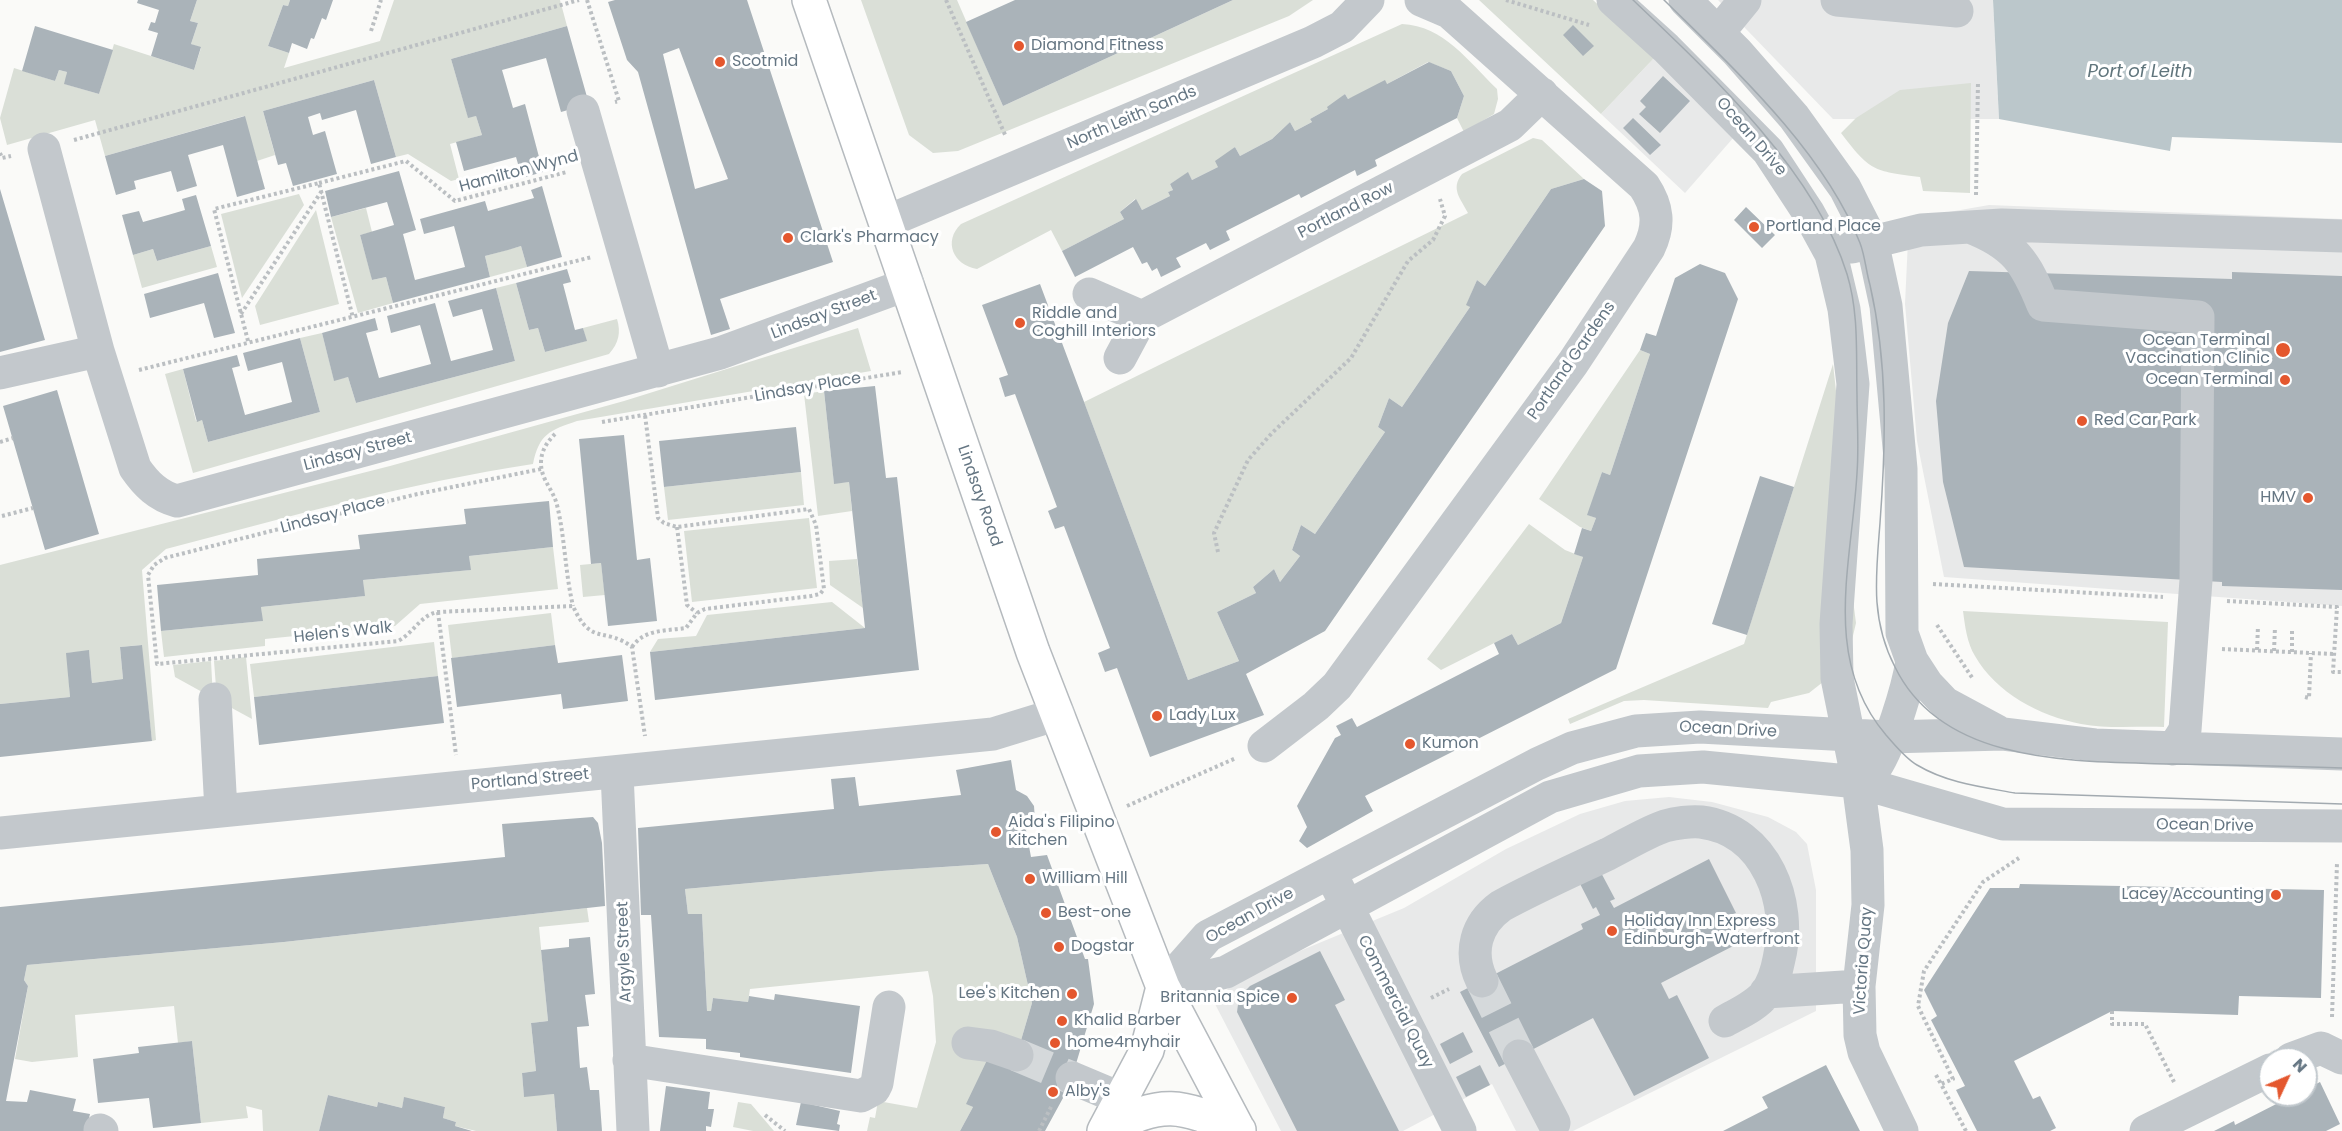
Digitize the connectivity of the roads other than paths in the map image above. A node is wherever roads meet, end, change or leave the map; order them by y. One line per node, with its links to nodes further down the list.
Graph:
1 (808, 0): 13 (main road, Lindsay Road)
2 (1368, 0): 13 (street, North Leith Sands)
3 (1421, 0): 10 (street, Portland Gardens)
4 (1613, 0): 17 (street, Ocean Drive)
5 (1685, 0): 9 (street, Ocean Drive)
6 (1745, 0): 9 (street)
7 (1837, 0): 8 (street)
8 (1957, 11)
9 (1718, 33): 16 (street, Ocean Drive)
10 (1542, 94): 20 (street, Portland Row); 31 (street, Portland Gardens)
11 (583, 111): 23 (street)
12 (44, 149): 22 (street, Lindsay Street)
13 (886, 222): 18 (main road, Lindsay Road)
14 (1972, 227): 15 (street); 16 (street); 32 (street)
15 (2342, 236)
16 (1872, 241): 17 (street); 25 (street, Ocean Drive)
17 (1830, 254): 29 (street, Ocean Drive)
18 (908, 284): 23 (street, Lindsay Street); 27 (main road, Lindsay Road)
19 (1089, 294): 20 (street)
20 (1142, 316): 21 (street)
21 (1119, 358)
22 (102, 364): 23 (street, Lindsay Street); 24 (street)
23 (658, 371)
24 (0, 373)
25 (1912, 661): 28 (street, Ocean Drive); 30 (street, Ocean Drive)
26 (215, 699): 36 (street)
27 (1058, 714): 34 (street, Portland Street); 43 (main road, Lindsay Road)
28 (2003, 734): 30 (street, Ocean Drive); 32 (street, Ocean Drive)
29 (1849, 736): 30 (street, Ocean Drive); 35 (street, Ocean Drive); 39 (street, Ocean Drive)
30 (1888, 738): 35 (street, Ocean Drive)
31 (1264, 746)
32 (2173, 749): 33 (street, Ocean Drive)
33 (2342, 754)
34 (617, 773): 36 (street, Portland Street); 50 (street, Argyle Street)
35 (1858, 782): 37 (street, Ocean Drive); 40 (street, Ocean Drive); 42 (street, Victoria Quay)
36 (221, 811): 38 (street, Portland Street)
37 (2342, 826)
38 (0, 833)
39 (1330, 872): 40 (street, Commercial Quay); 43 (street, Ocean Drive)
40 (1346, 904): 43 (street, Ocean Drive); 58 (street, Commercial Quay)
41 (1482, 981): 44 (street)
42 (1859, 986): 44 (street); 59 (street, Victoria Quay)
43 (1163, 987): 53 (main road); 57 (main road, Lindsay Road)
44 (1766, 992): 46 (street)
45 (889, 1007): 50 (street)
46 (1725, 1021)
47 (968, 1043): 48 (street)
48 (1017, 1056)
49 (1519, 1056): 54 (street)
50 (629, 1060): 55 (street, Argyle Street)
51 (2258, 1076): 60 (street)
52 (1064, 1087): 53 (street)
53 (1122, 1099): 56 (main road)
54 (1554, 1123)
55 (633, 1131)
56 (1104, 1131): 57 (main road)
57 (1239, 1131)
58 (1460, 1131)
59 (1902, 1131)
60 (2146, 1131)

